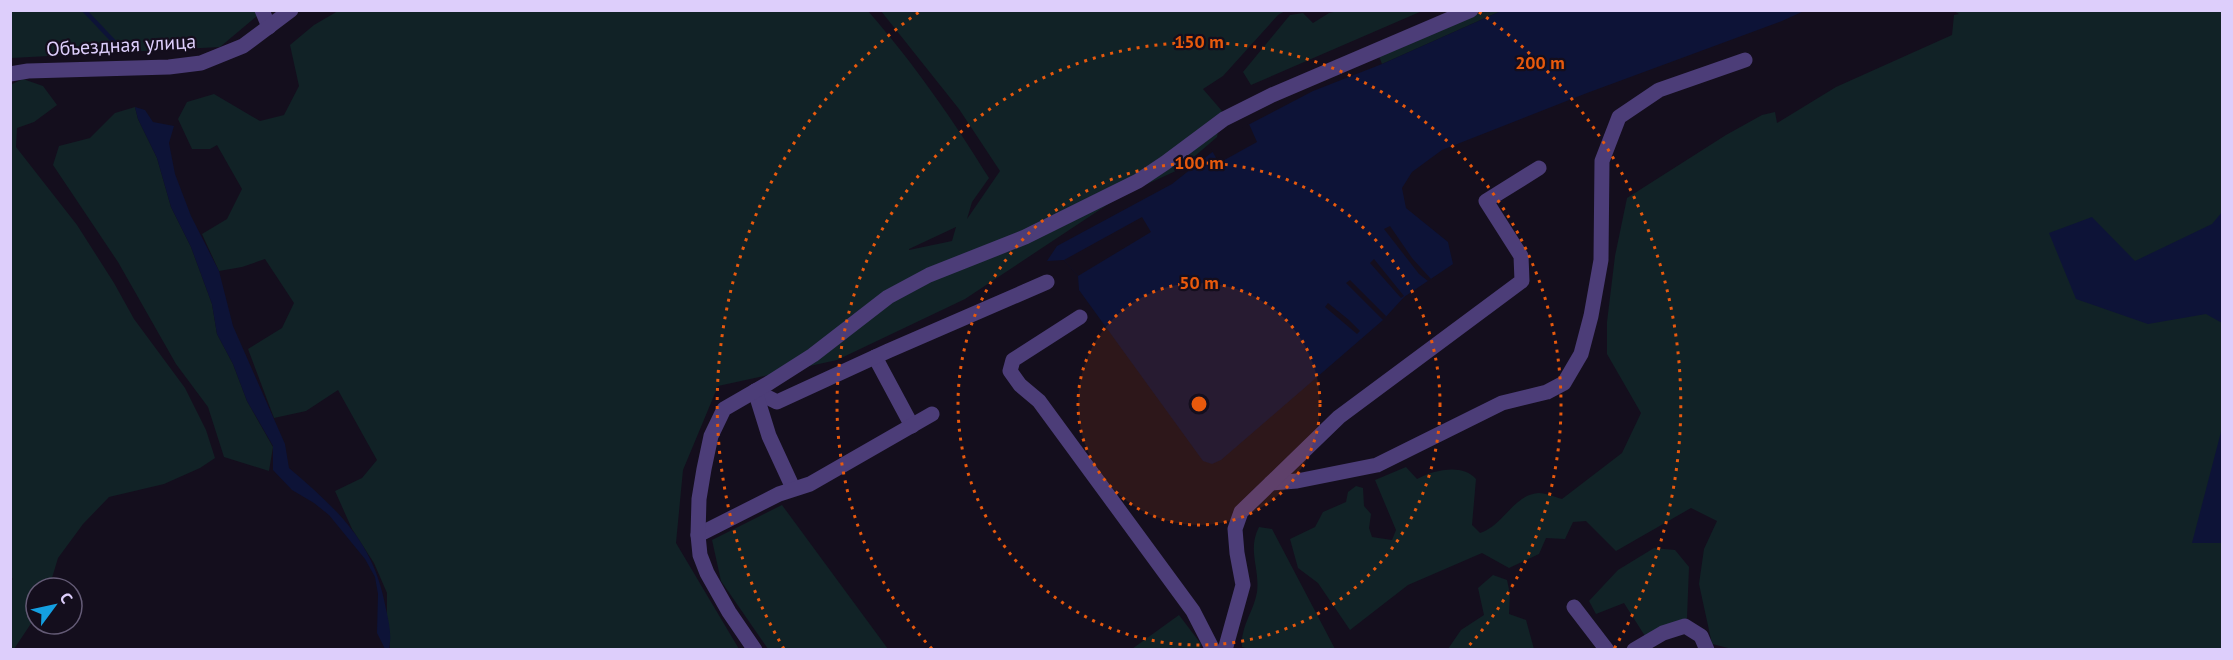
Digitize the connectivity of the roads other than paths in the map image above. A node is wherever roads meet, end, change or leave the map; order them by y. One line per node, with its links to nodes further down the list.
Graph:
1 (262, 10): 4 (street)
2 (291, 10): 4 (street, Объездная улица)
3 (1471, 10): 11 (street)
4 (269, 27): 6 (street, Объездная улица)
5 (1745, 60): 14 (street)
6 (11, 73)
7 (1539, 168): 14 (street)
8 (1047, 282): 10 (street)
9 (1080, 317): 19 (street)
10 (875, 357): 11 (street); 13 (street)
11 (755, 391): 15 (street); 16 (street)
12 (932, 414): 13 (street)
13 (912, 426): 15 (street)
14 (1271, 483): 20 (street)
15 (793, 488): 16 (street)
16 (698, 535): 18 (street)
17 (1574, 607): 21 (street)
18 (755, 650)
19 (1213, 650)
20 (1225, 650)
21 (1607, 650)
22 (1634, 650): 23 (street)
23 (1707, 650)

